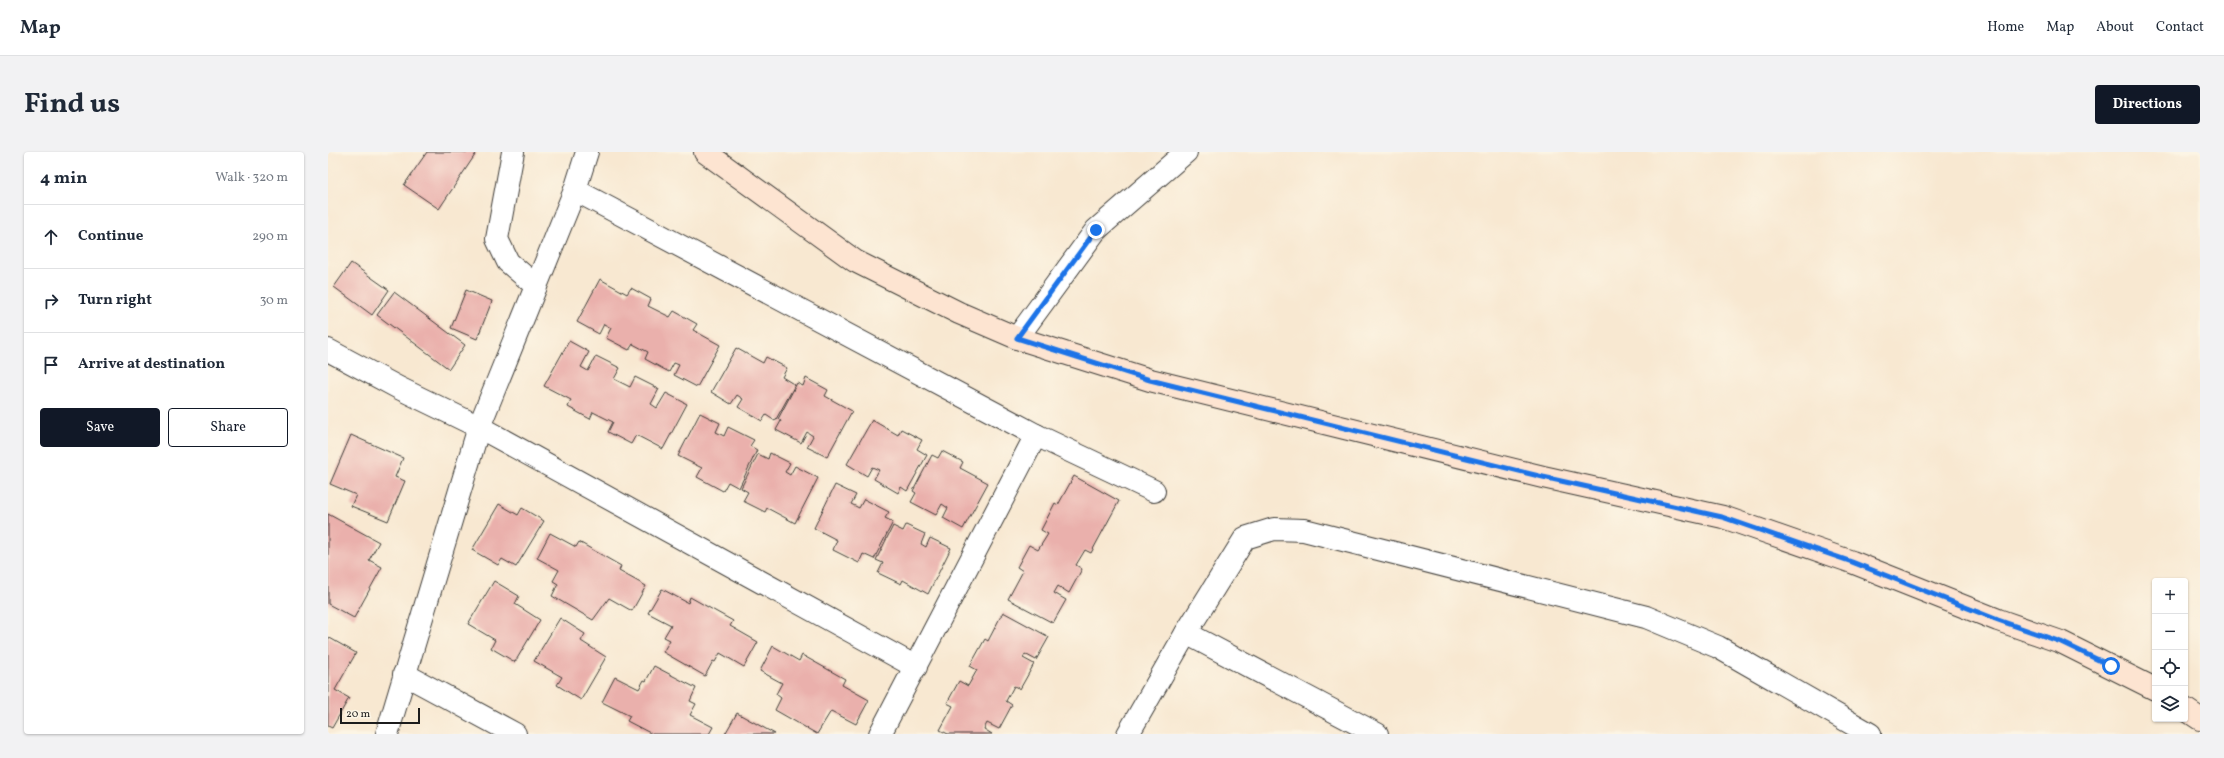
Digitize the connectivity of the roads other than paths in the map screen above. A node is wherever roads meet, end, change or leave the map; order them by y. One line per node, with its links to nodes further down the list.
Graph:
1 (513, 152): 6 (street)
2 (587, 152): 5 (street)
3 (705, 152): 7 (main road)
4 (1174, 155): 7 (street)
5 (575, 190): 6 (street); 10 (street)
6 (536, 286): 9 (street)
7 (1017, 338): 15 (main road)
8 (328, 350): 9 (street)
9 (480, 427): 13 (street); 14 (street)
10 (1036, 435): 11 (street); 13 (street)
11 (1154, 491)
12 (1186, 633): 21 (street); 22 (street); 23 (street)
13 (916, 667): 20 (street)
14 (404, 674): 18 (street); 19 (street)
15 (2152, 688)
16 (2188, 711): 17 (main road)
17 (2200, 719)
18 (387, 734)
19 (515, 734)
20 (880, 734)
21 (1128, 734)
22 (1377, 734)
23 (1870, 734)

